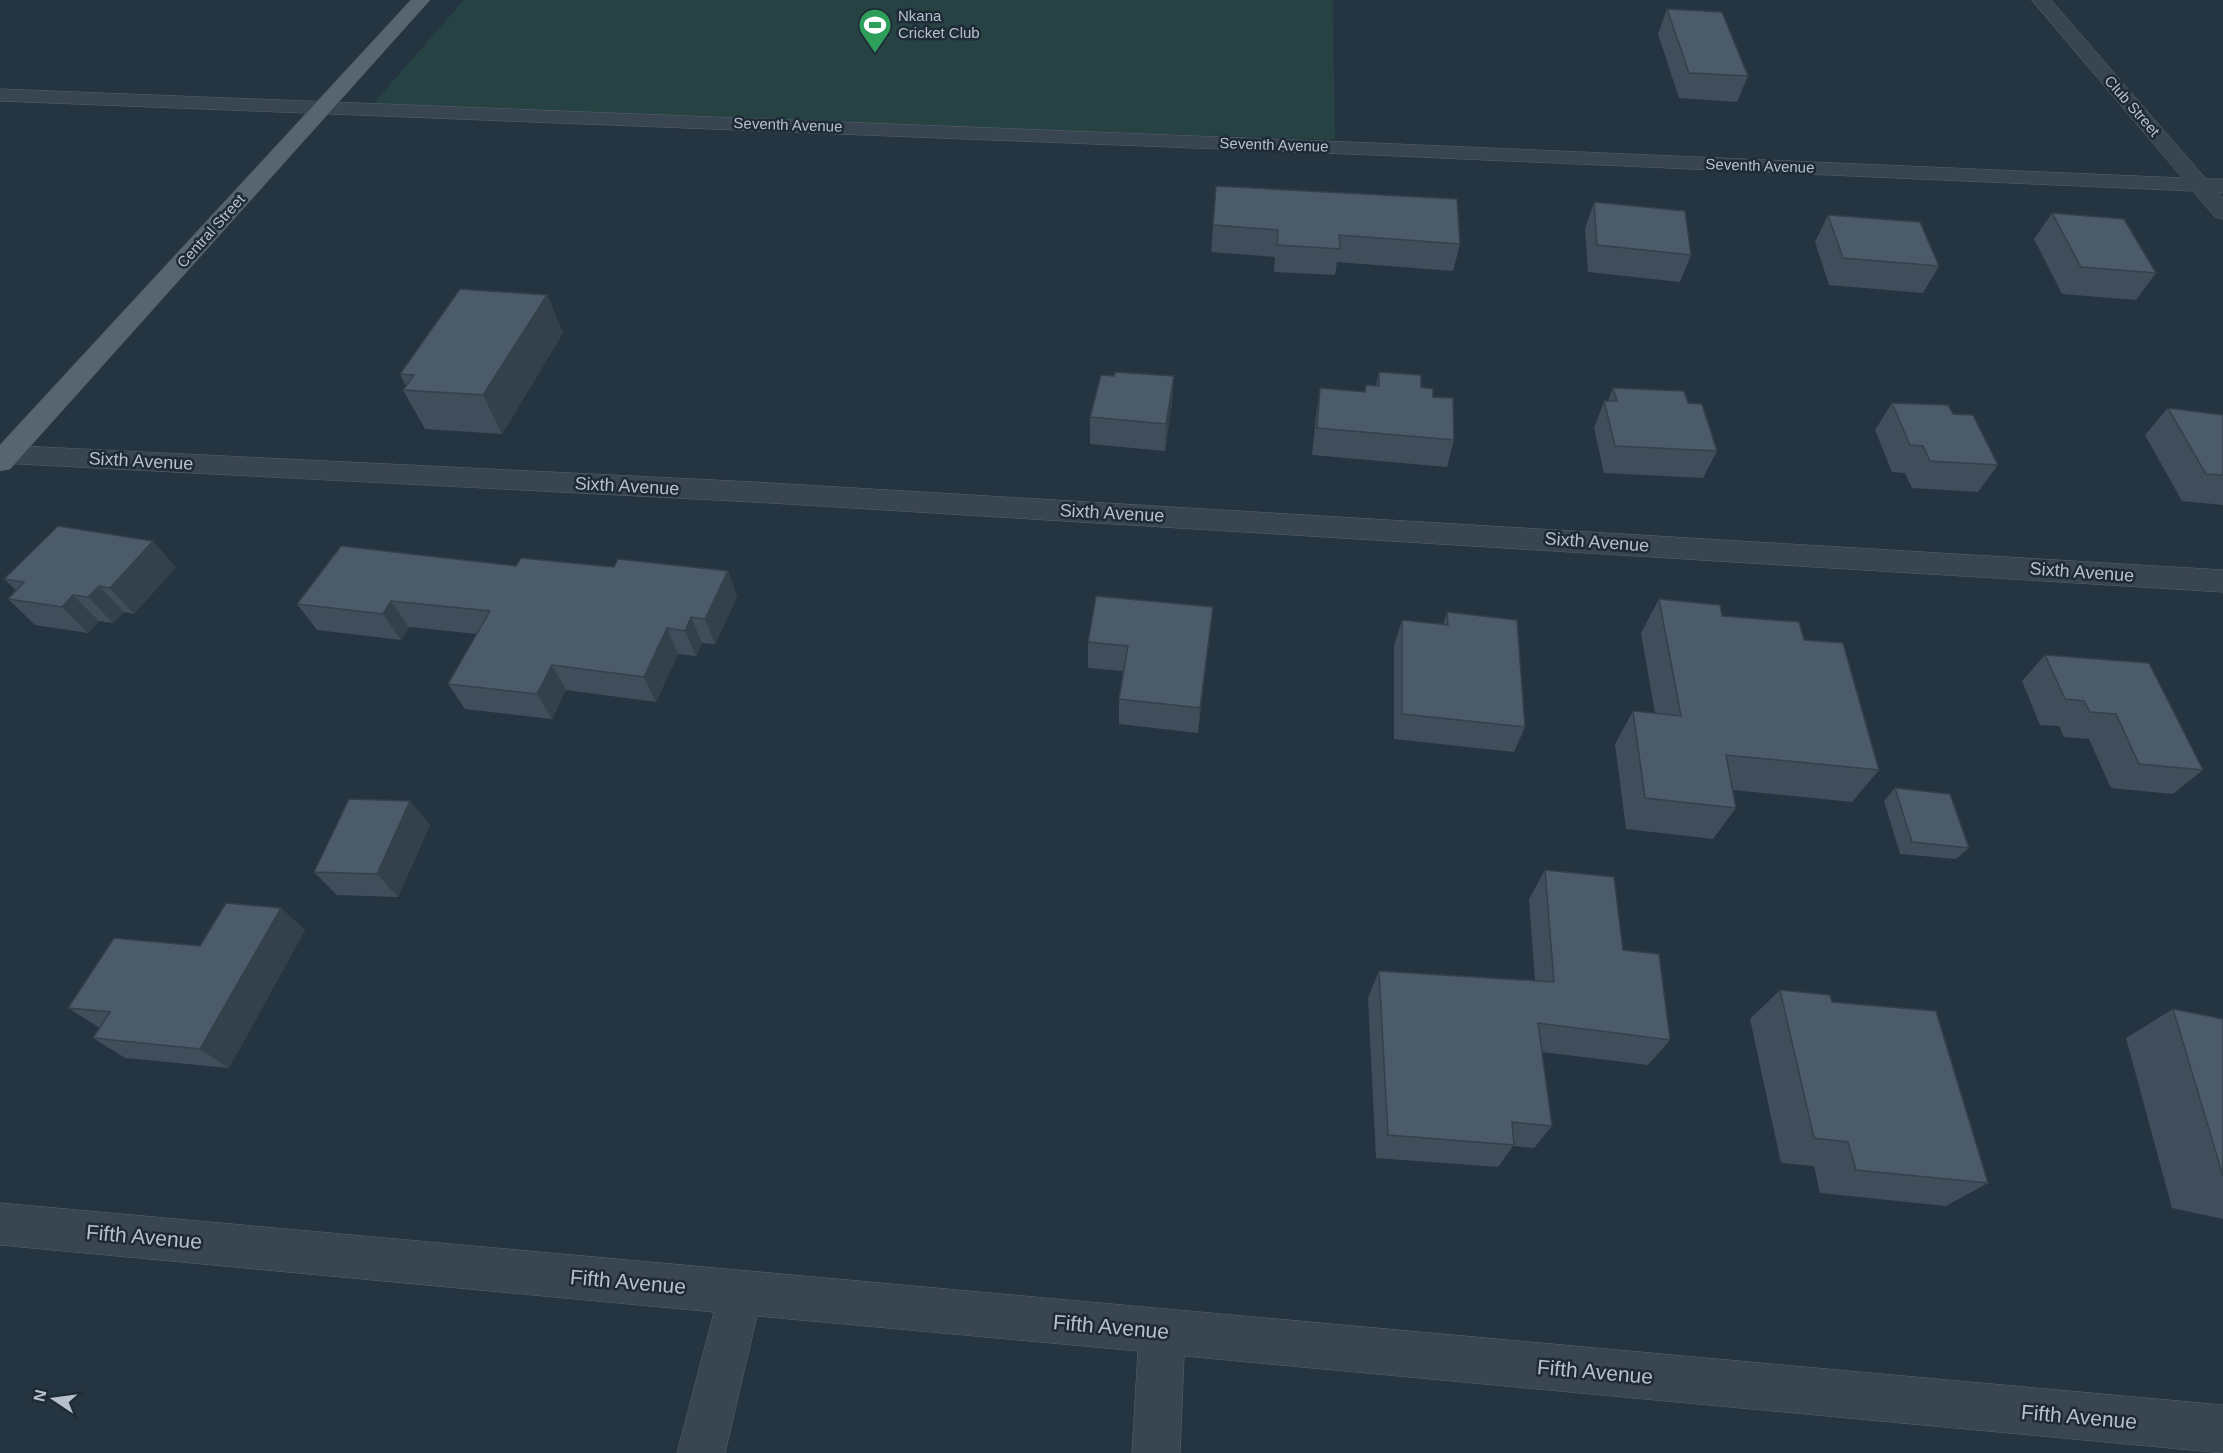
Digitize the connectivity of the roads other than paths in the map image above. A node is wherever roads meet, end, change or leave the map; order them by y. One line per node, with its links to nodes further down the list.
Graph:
1 (421, 0): 4 (main road, Central Street)
2 (2041, 0): 5 (street, Club Street)
3 (0, 95): 4 (street, Seventh Avenue)
4 (325, 106): 5 (street, Seventh Avenue); 8 (main road, Central Street)
5 (2200, 185): 6 (street, Seventh Avenue); 7 (street, Club Street)
6 (2223, 186)
7 (2223, 212)
8 (2, 456): 9 (street, Sixth Avenue)
9 (2223, 581)
10 (0, 1224): 11 (street, Fifth Avenue)
11 (741, 1292): 12 (street, Fifth Avenue); 14 (street)
12 (1162, 1332): 13 (street, Fifth Avenue); 15 (street)
13 (2223, 1430)
14 (701, 1453)
15 (1156, 1453)

